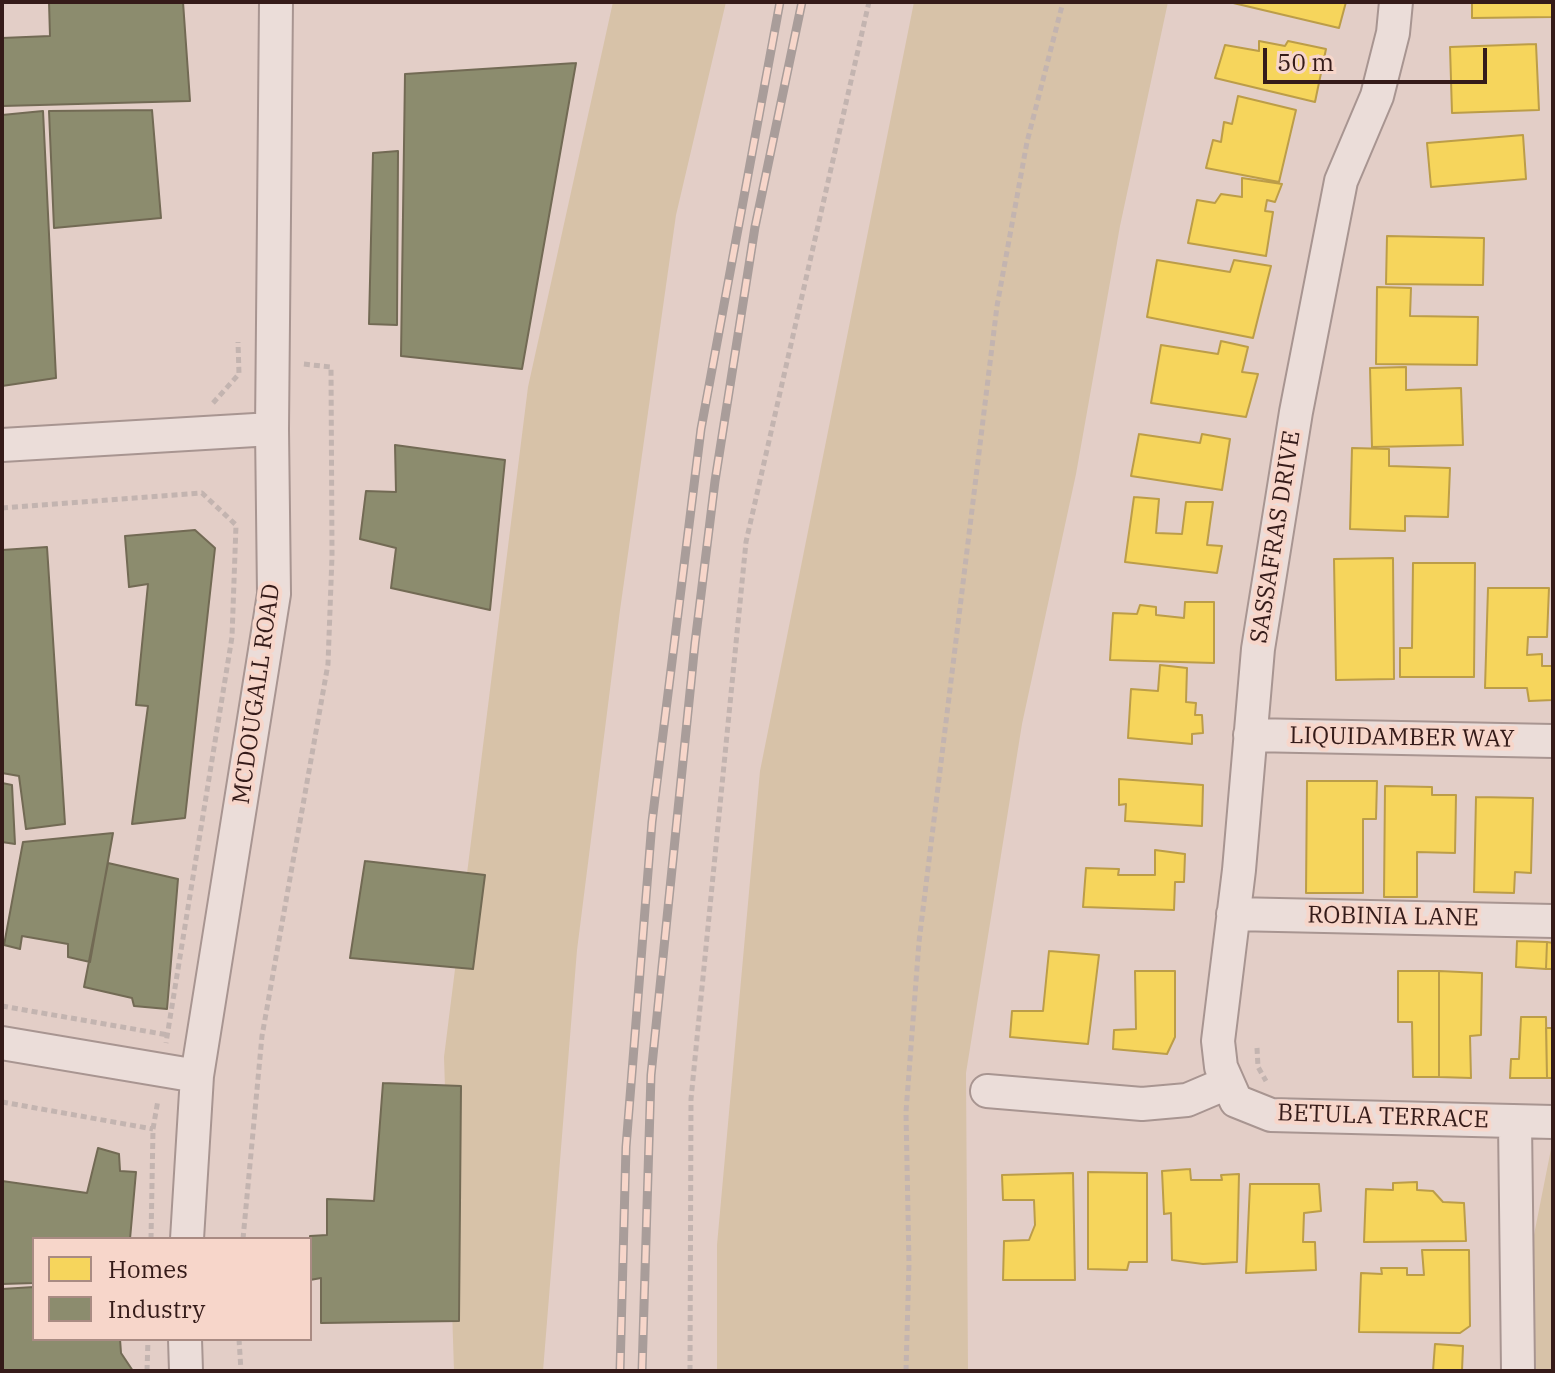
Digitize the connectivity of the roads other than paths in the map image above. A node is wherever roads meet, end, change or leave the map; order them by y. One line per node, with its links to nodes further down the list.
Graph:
1 (276, 2): 3 (street, MCDOUGALL ROAD)
2 (1396, 2): 5 (street, SASSAFRAS DRIVE)
3 (272, 429): 4 (street); 10 (street, MCDOUGALL ROAD)
4 (2, 445)
5 (1250, 735): 6 (street, LIQUIDAMBER WAY); 7 (street, SASSAFRAS DRIVE)
6 (1553, 741)
7 (1233, 914): 8 (street, ROBINIA LANE); 11 (street, SASSAFRAS DRIVE)
8 (1553, 921)
9 (2, 1043): 10 (street)
10 (197, 1076): 15 (street, MCDOUGALL ROAD)
11 (1227, 1083): 12 (street); 13 (street, BETULA TERRACE)
12 (987, 1091)
13 (1515, 1122): 14 (street, BETULA TERRACE); 18 (street)
14 (1553, 1122)
15 (187, 1237)
16 (185, 1341): 17 (street)
17 (186, 1371)
18 (1518, 1371)

